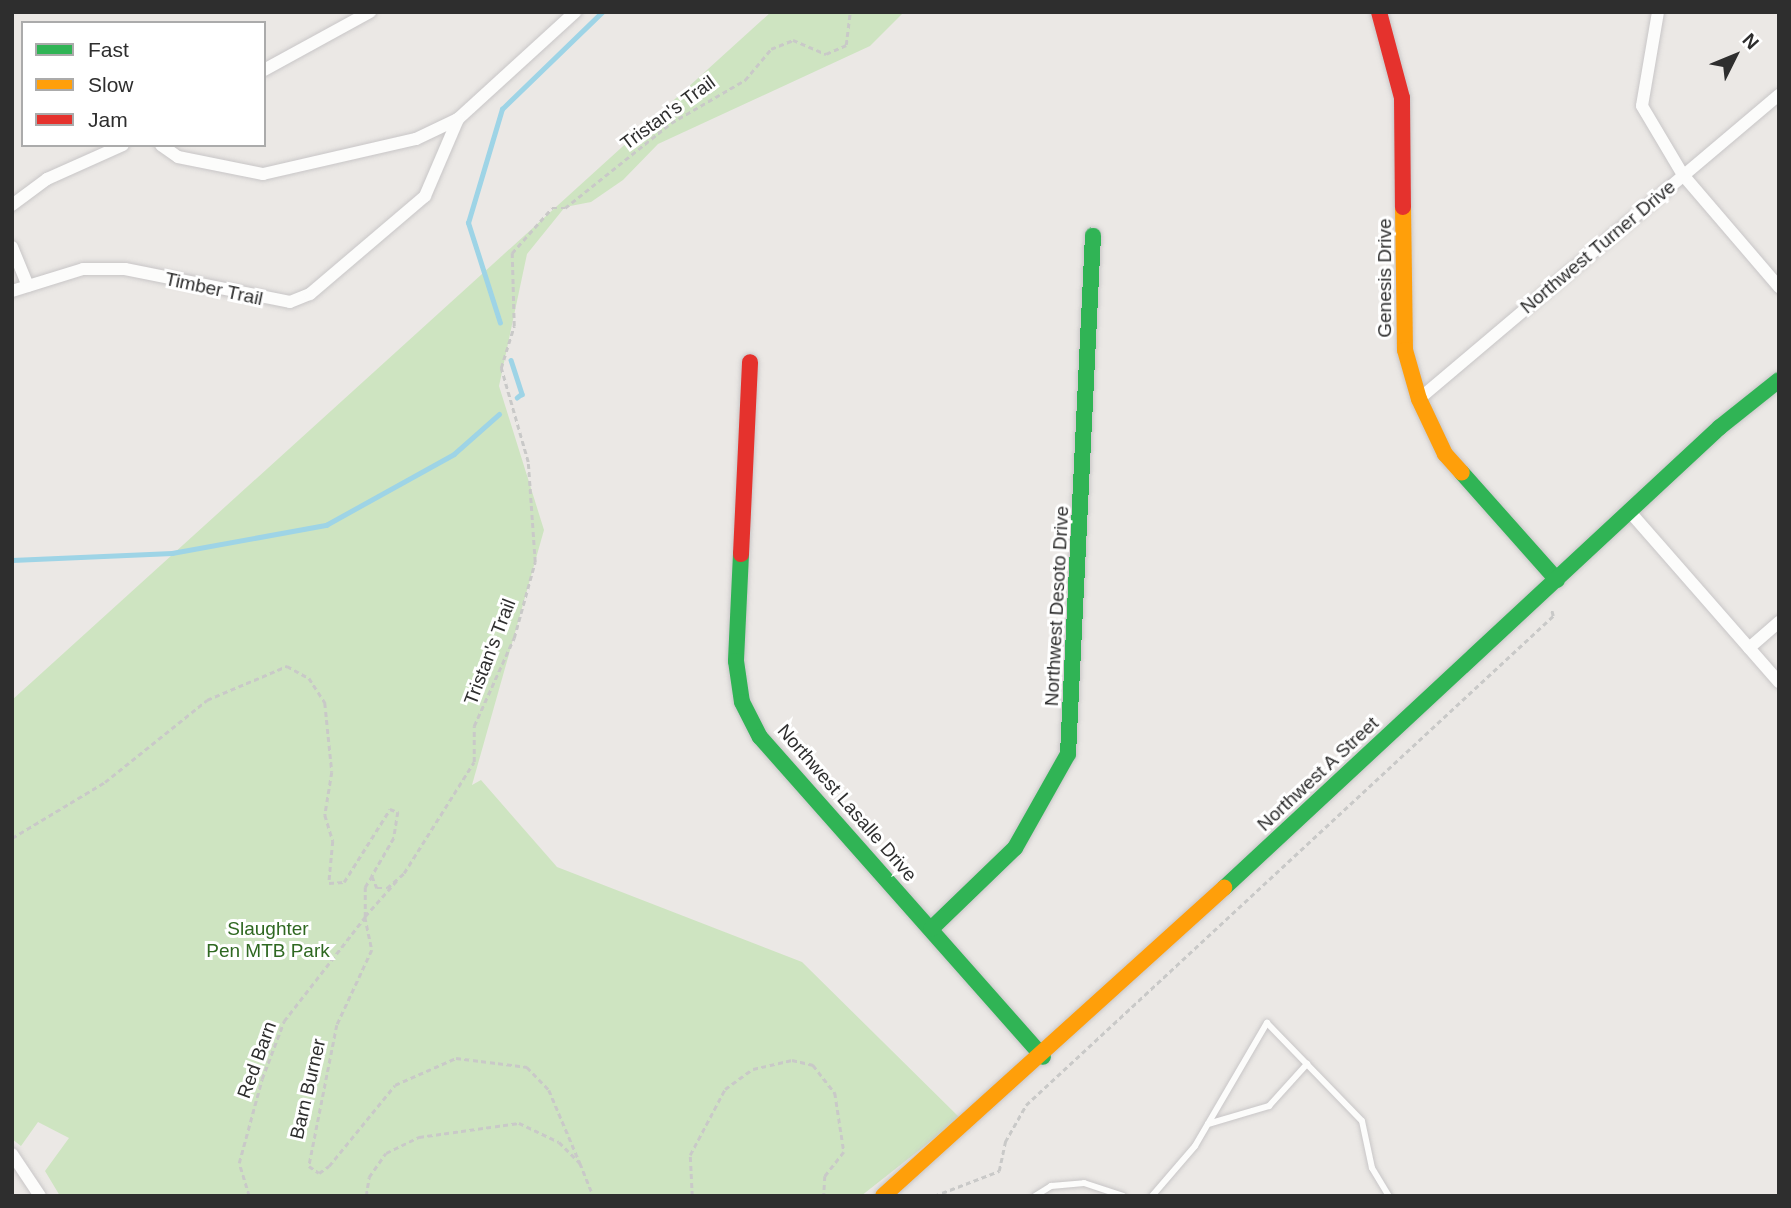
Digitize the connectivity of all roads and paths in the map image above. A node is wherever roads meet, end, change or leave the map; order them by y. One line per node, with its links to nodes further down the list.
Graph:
1 (370, 12): 6 (street)
2 (575, 12): 8 (street)
3 (850, 12): 28 (path, Tristan's Trail)
4 (1379, 12): 20 (street, Genesis Drive)
5 (1658, 12): 11 (street)
6 (266, 69)
7 (1779, 95): 11 (street, Northwest Turner Drive)
8 (458, 119): 10 (street); 15 (street, Timber Trail)
9 (119, 147): 12 (street)
10 (164, 147)
11 (1683, 175): 16 (street); 20 (street, Northwest Turner Drive)
12 (12, 205)
13 (1093, 236): 31 (street, Northwest Desoto Drive)
14 (12, 247): 15 (street)
15 (28, 286): 17 (street, Timber Trail)
16 (1779, 287)
17 (12, 291)
18 (750, 362): 31 (street, Northwest Lasalle Drive)
19 (1779, 380): 21 (street, Northwest A Street)
20 (1419, 399): 22 (street, Genesis Drive)
21 (1630, 512): 22 (street, Northwest A Street); 25 (street)
22 (1557, 580): 32 (street, Northwest A Street)
23 (1551, 608): 44 (path)
24 (1779, 622): 25 (street)
25 (1749, 648): 26 (street)
26 (1779, 682)
27 (12, 838): 29 (path)
28 (404, 873): 29 (path, Tristan's Trail); 30 (path)
29 (372, 876): 30 (path)
30 (365, 917): 36 (path, Barn Burner); 38 (path, Red Barn)
31 (931, 929): 32 (street, Northwest Lasalle Drive)
32 (1043, 1057): 43 (street, Northwest A Street)
33 (1307, 1064): 34 (lane); 34 (lane); 48 (lane)
34 (1208, 1124): 47 (lane)
35 (12, 1154): 37 (street)
36 (580, 1163): 39 (path); 40 (path)
37 (40, 1196)
38 (250, 1196)
39 (366, 1196)
40 (593, 1196)
41 (692, 1196): 42 (path)
42 (824, 1196)
43 (883, 1196)
44 (934, 1196)
45 (1035, 1196): 46 (lane)
46 (1123, 1196)
47 (1152, 1196)
48 (1389, 1196)

